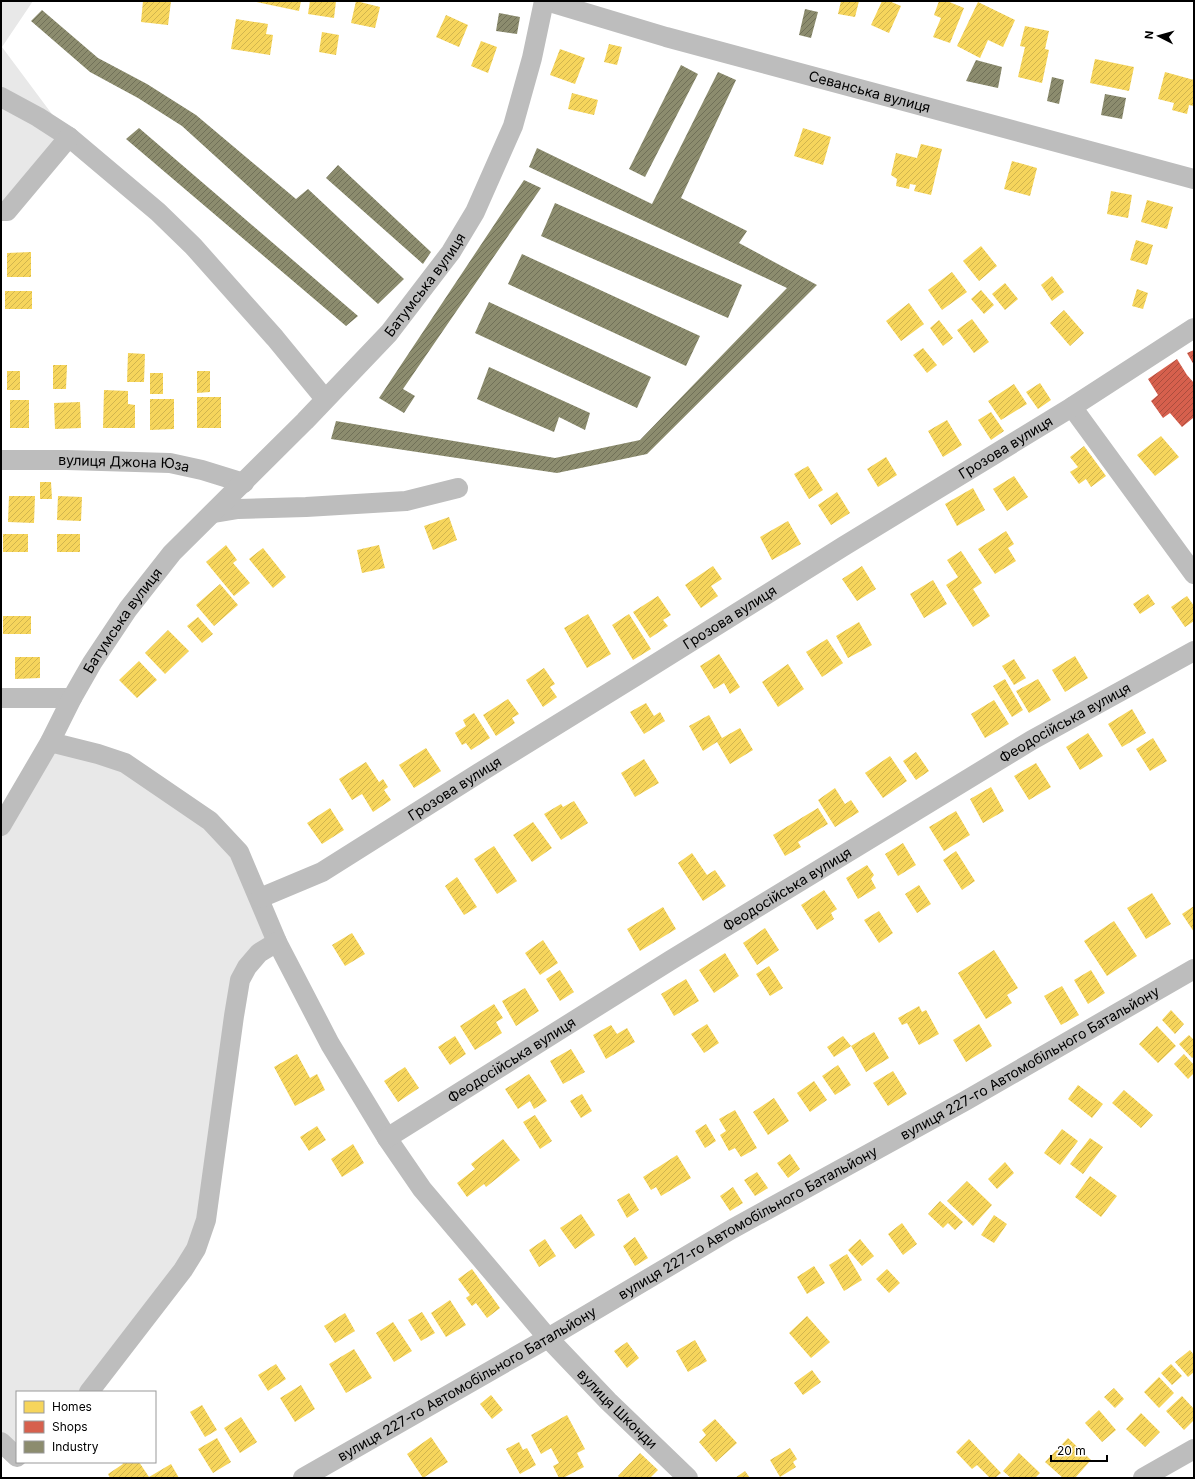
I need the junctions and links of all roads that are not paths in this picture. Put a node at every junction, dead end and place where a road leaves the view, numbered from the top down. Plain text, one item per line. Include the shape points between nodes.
1 (545, 1) edge
2 (1, 97) edge
3 (69, 137) junction
4 (1194, 179) edge
5 (1, 211) edge
6 (1194, 328) edge
7 (325, 399) junction
8 (1072, 407) junction
9 (1, 460) edge
10 (244, 483) junction
11 (458, 488) dead end
12 (214, 513) junction
13 (1194, 574) edge
14 (1194, 651) edge
15 (1, 698) edge
16 (72, 698) junction
17 (50, 742) junction
18 (1, 826) edge
19 (260, 898) junction
20 (277, 942) junction
21 (1194, 969) edge
22 (387, 1138) junction
23 (548, 1338) junction
24 (90, 1391) edge
25 (1, 1442) edge
26 (1194, 1449) edge
27 (16, 1456) edge
28 (303, 1478) edge
29 (688, 1478) edge
30 (1143, 1478) edge

1 - 4 street, Севанська вулиця via 681,42
1 - 7 street, Батумська вулиця via 513,126 475,212 451,252 389,333
2 - 3 street
3 - 5 street via 7,212
3 - 7 street via 194,246 276,338
6 - 8 street, Грозова вулиця
7 - 10 street, Батумська вулиця
8 - 13 street
8 - 19 street, Грозова вулиця via 844,546 322,872
9 - 10 street, вулиця Джона Юза via 170,463
10 - 12 street, Батумська вулиця
11 - 12 street via 406,501 238,509
12 - 16 street, Батумська вулиця via 172,553 128,609
14 - 22 street, Феодосійська вулиця via 1032,740 671,960
15 - 16 street
16 - 17 street, Батумська вулиця
17 - 18 street, Батумська вулиця
17 - 19 street, вулиця Шконди via 125,763 210,821 240,852
19 - 20 street, вулиця Шконди
20 - 22 street, вулиця Шконди via 330,1044
20 - 24 street via 259,953 240,980 206,1220 196,1249 183,1270
21 - 23 street, вулиця 227-го Автомобільного Батальйону via 965,1101 732,1229
22 - 23 street, вулиця Шконди via 422,1189
23 - 28 street, вулиця 227-го Автомобільного Батальйону
23 - 29 street, вулиця Шконди via 608,1401
25 - 27 street
26 - 30 street

